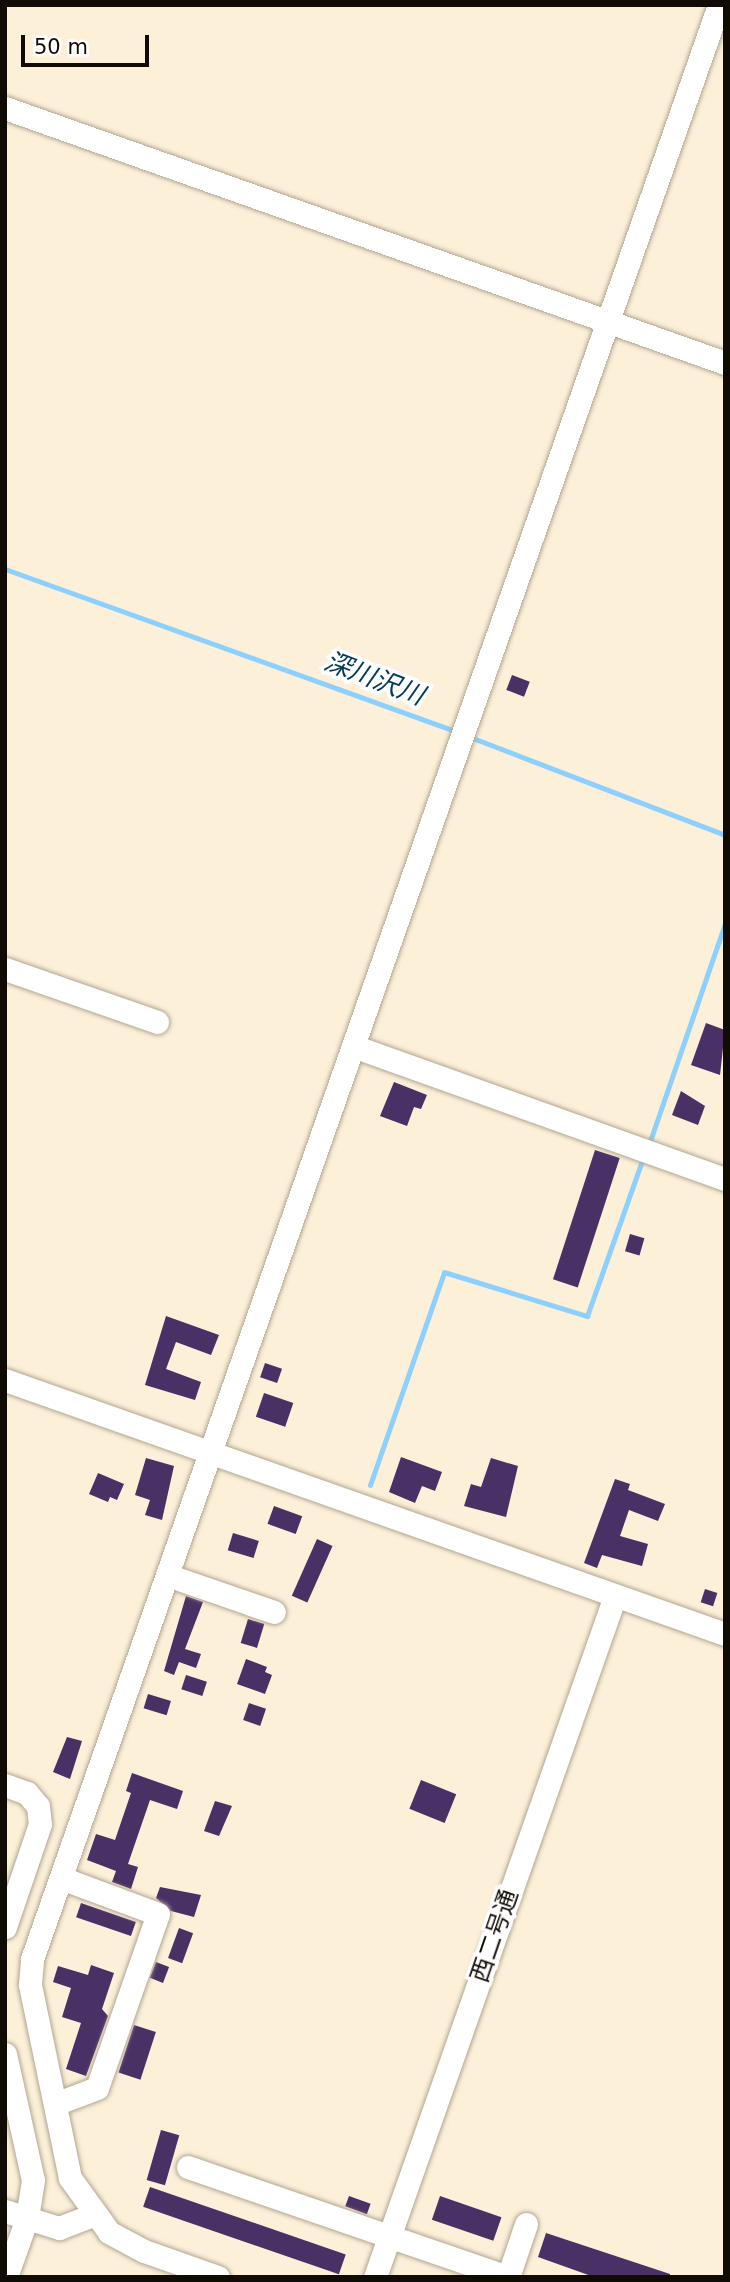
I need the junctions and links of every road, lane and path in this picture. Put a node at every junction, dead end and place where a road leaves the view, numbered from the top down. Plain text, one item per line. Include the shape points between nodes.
1 (719, 5) edge
2 (5, 107) edge
3 (610, 323) junction
4 (725, 363) edge
5 (5, 969) edge
6 (157, 1022) dead end
7 (353, 1046) junction
8 (725, 1179) edge
9 (5, 1380) edge
10 (211, 1452) junction
11 (167, 1575) junction
12 (615, 1596) junction
13 (274, 1612) dead end
14 (725, 1634) edge
15 (5, 1786) edge
16 (61, 1878) junction
17 (5, 1927) edge
18 (5, 2054) edge
19 (55, 2104) junction
20 (188, 2167) dead end
21 (16, 2214) edge
22 (93, 2215) junction
23 (526, 2224) dead end
24 (389, 2238) junction
25 (6, 2277) edge
26 (218, 2277) edge
27 (376, 2277) edge
28 (508, 2277) edge

1 - 3 street
2 - 3 street
3 - 4 street
3 - 7 street
5 - 6 street
7 - 8 street
7 - 10 street
9 - 10 street
10 - 11 street
10 - 12 street
11 - 13 street
11 - 16 street
12 - 14 street
12 - 24 street, 西二号通
15 - 17 street via 27,1793 38,1806 40,1824
16 - 19 street via 32,1959 30,1984
16 - 19 street via 158,1914 97,2088
18 - 21 street via 33,2180
19 - 22 street via 70,2178
20 - 24 street
21 - 22 street via 58,2228
21 - 25 street
22 - 26 street via 109,2232 144,2251
23 - 28 street
24 - 27 street, 西二号通
24 - 28 street

